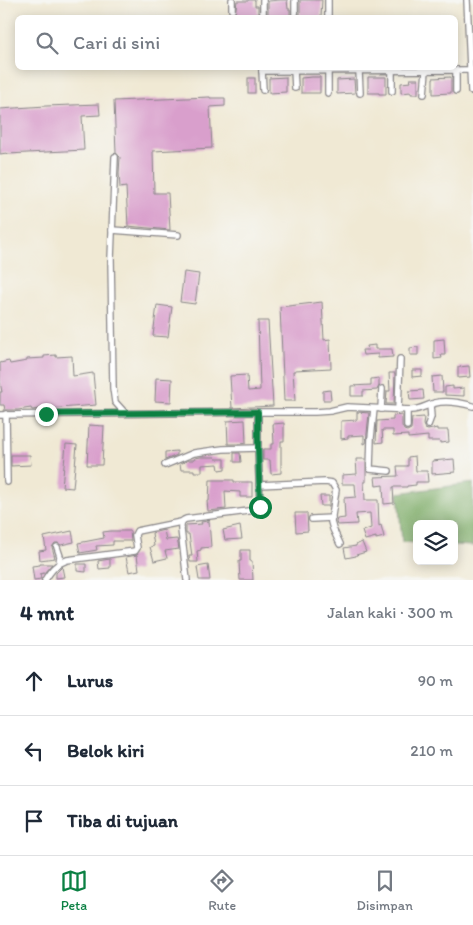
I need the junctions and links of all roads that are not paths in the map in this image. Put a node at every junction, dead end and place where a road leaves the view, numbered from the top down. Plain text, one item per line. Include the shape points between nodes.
1 (232, 0) edge
2 (263, 0) edge
3 (295, 0) edge
4 (328, 0) edge
5 (467, 0) edge
6 (232, 10) dead end
7 (263, 15) edge
8 (295, 15) edge
9 (328, 15) edge
10 (262, 70) edge
11 (294, 70) edge
12 (328, 70) edge
13 (344, 70) edge
14 (456, 70) junction
15 (471, 70) edge
16 (359, 71) junction
17 (392, 71) junction
18 (426, 71) junction
19 (294, 88) dead end
20 (263, 90) dead end
21 (392, 91) dead end
22 (456, 91) dead end
23 (471, 91) dead end
24 (360, 92) dead end
25 (328, 93) dead end
26 (424, 94) dead end
27 (115, 157) dead end
28 (112, 230) junction
29 (178, 235) dead end
30 (400, 359) dead end
31 (382, 389) dead end
32 (430, 405) junction
33 (473, 406) edge
34 (374, 409) junction
35 (381, 409) junction
36 (398, 410) junction
37 (407, 410) junction
38 (258, 412) junction
39 (3, 414) edge
40 (125, 414) junction
41 (428, 425) dead end
42 (407, 426) dead end
43 (258, 448) junction
44 (164, 465) dead end
45 (389, 471) dead end
46 (7, 482) dead end
47 (259, 485) junction
48 (332, 518) junction
49 (312, 519) dead end
50 (181, 522) junction
51 (340, 544) dead end
52 (57, 547) dead end
53 (59, 563) junction
54 (45, 580) edge
55 (187, 580) edge

1 - 6 street
2 - 7 street
3 - 8 street
4 - 9 street
5 - 15 street
10 - 20 street
11 - 19 street
12 - 25 street
13 - 16 street
14 - 15 street
14 - 18 street
14 - 22 street
15 - 23 street
16 - 17 street
16 - 24 street
17 - 18 street
17 - 21 street
18 - 26 street
27 - 28 street
28 - 29 street
28 - 40 street via 113,396
30 - 36 street
31 - 35 street
32 - 33 street via 441,402
32 - 37 street
32 - 41 street
34 - 35 street
34 - 38 street via 347,407 316,412
34 - 45 street via 370,470
35 - 36 street
36 - 37 street
37 - 42 street
38 - 40 street
38 - 43 street
39 - 40 street
39 - 46 street
43 - 44 street via 194,453
43 - 47 street
47 - 48 street via 332,483 336,490
47 - 50 street via 261,504 258,509
48 - 49 street
48 - 51 street
50 - 53 street via 137,531 137,549 134,551
50 - 55 street
52 - 53 street
53 - 54 street

